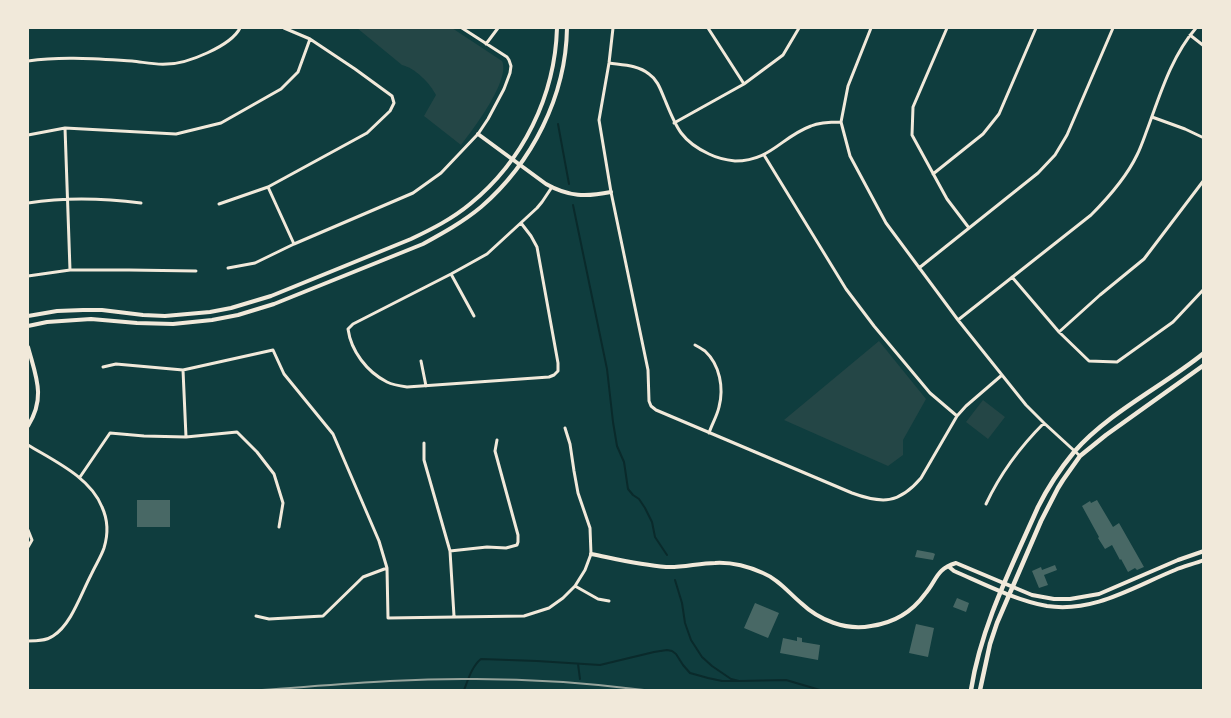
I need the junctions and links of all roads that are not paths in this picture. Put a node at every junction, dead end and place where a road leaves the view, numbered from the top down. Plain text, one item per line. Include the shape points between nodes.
1 (240, 28) edge
2 (284, 28) edge
3 (462, 28) edge
4 (498, 28) edge
5 (558, 28) edge
6 (567, 28) edge
7 (612, 28) edge
8 (708, 28) edge
9 (799, 28) edge
10 (871, 28) edge
11 (947, 28) edge
12 (1036, 28) edge
13 (1113, 28) edge
14 (1196, 28) edge
15 (1190, 35) junction
16 (310, 39) junction
17 (486, 44) junction
18 (1204, 46) edge
19 (28, 61) edge
20 (609, 63) junction
21 (744, 84) junction
22 (1152, 117) junction
23 (841, 122) junction
24 (674, 123) junction
25 (65, 128) junction
26 (478, 134) junction
27 (28, 135) edge
28 (1204, 138) edge
29 (764, 155) junction
30 (512, 159) junction
31 (520, 165) junction
32 (933, 174) junction
33 (1204, 180) edge
34 (268, 187) junction
35 (552, 187) junction
36 (612, 192) junction
37 (66, 199) junction
38 (28, 203) edge
39 (141, 203) dead end
40 (219, 204) dead end
41 (521, 223) junction
42 (969, 228) junction
43 (294, 244) junction
44 (228, 268) dead end
45 (920, 268) junction
46 (70, 270) junction
47 (196, 271) dead end
48 (451, 274) junction
49 (28, 276) edge
50 (1012, 277) junction
51 (1204, 289) edge
52 (28, 316) edge
53 (474, 316) dead end
54 (958, 320) junction
55 (28, 326) edge
56 (1060, 332) junction
57 (696, 345) dead end
58 (28, 347) edge
59 (1204, 353) edge
60 (421, 361) dead end
61 (1204, 365) edge
62 (103, 367) dead end
63 (183, 370) junction
64 (1002, 375) junction
65 (426, 386) junction
66 (957, 416) junction
67 (1044, 423) junction
68 (28, 426) edge
69 (565, 428) dead end
70 (709, 433) junction
71 (186, 438) junction
72 (497, 440) dead end
73 (424, 443) dead end
74 (28, 445) edge
75 (1075, 451) junction
76 (1080, 456) junction
77 (80, 477) junction
78 (986, 504) dead end
79 (279, 527) dead end
80 (28, 531) edge
81 (28, 547) edge
82 (450, 551) junction
83 (1204, 551) edge
84 (591, 554) junction
85 (1204, 560) edge
86 (948, 566) junction
87 (386, 568) junction
88 (1005, 584) junction
89 (575, 586) junction
90 (1013, 587) junction
91 (1002, 591) junction
92 (1010, 594) junction
93 (609, 601) dead end
94 (256, 616) dead end
95 (454, 616) junction
96 (28, 641) edge
97 (971, 690) edge
98 (980, 690) edge

1 - 19 street via 229,41 180,63 93,58
2 - 16 street
3 - 17 street
4 - 17 street
5 - 30 main road via 556,52 543,102 527,137
6 - 31 main road via 564,61 554,100 538,136
7 - 20 street
8 - 21 street
9 - 21 street via 783,56
10 - 23 street via 848,86
11 - 32 street via 913,107 912,135
12 - 32 street via 999,114 983,134
13 - 42 street via 1067,135 1055,155 1038,173
14 - 15 street
15 - 18 street
15 - 22 street via 1169,71
16 - 25 street via 298,72 281,89 221,123 176,134
16 - 34 street via 386,91 394,103 367,133
17 - 26 street via 507,57 510,72
20 - 24 street via 636,67 651,75
20 - 36 street via 600,120
21 - 24 street
22 - 28 street
22 - 50 street via 1138,154 1124,179 1106,200
23 - 29 street via 811,126
23 - 45 street via 850,156 886,223
24 - 29 street via 682,136 713,156 737,161
25 - 27 street
25 - 37 street
26 - 30 main road
26 - 43 street via 441,173 413,193
29 - 66 street via 846,289 930,393
30 - 31 main road
30 - 52 main road via 469,204 433,229 253,302 179,315 83,310
31 - 35 main road
31 - 55 main road via 480,208 442,234 274,304 238,315 195,322 157,324 91,319
32 - 42 street
33 - 56 street via 1144,259
34 - 40 street
34 - 43 street
35 - 36 main road via 581,196
35 - 41 street
36 - 70 street via 648,370 651,406
37 - 38 street
37 - 39 street
37 - 46 street
41 - 48 street via 487,254
41 - 65 street via 537,247 558,371 549,376
42 - 45 street
43 - 44 street via 254,263
45 - 54 street
46 - 47 street
46 - 49 street
48 - 53 street
48 - 65 street via 348,329 358,356 377,376 407,387
50 - 54 street
50 - 56 street
51 - 56 street via 1174,322 1117,362 1089,361
54 - 64 street
57 - 70 street via 713,360 721,382 719,408
58 - 68 main road via 38,387 38,405
59 - 75 main road via 1102,426
60 - 65 street
61 - 76 main road via 1119,424
62 - 63 street via 116,364
63 - 71 street
63 - 87 street via 273,350 284,374 333,434
64 - 66 street
64 - 67 street
66 - 70 street via 921,478 908,492 886,500 866,498
67 - 75 street
67 - 78 street via 1013,457
69 - 84 street via 578,493 590,528
71 - 77 street via 110,434
71 - 79 street via 238,432 274,474 283,503
72 - 82 street via 495,451 518,542 506,548
73 - 82 street via 424,460
74 - 77 street
75 - 76 street
75 - 88 main road via 1038,507
76 - 90 main road via 1054,495
77 - 96 street via 95,493 106,516 104,549 70,619 61,630 45,640
80 - 81 street via 32,540
82 - 95 street
83 - 90 main road via 1106,592 1086,597 1054,599
84 - 86 main road via 668,567 717,563 741,565 765,574 818,616 851,627 870,627 903,615 917,604 938,574
84 - 89 street
85 - 92 main road via 1108,600 1083,606 1047,606
86 - 88 main road via 958,564
86 - 91 main road
87 - 94 street via 363,577 323,616 269,620
87 - 95 street via 388,618
88 - 90 main road
88 - 91 main road
89 - 93 street via 598,599
89 - 95 street via 548,608 524,616
90 - 92 main road
91 - 92 main road
91 - 97 main road via 976,660
92 - 98 main road via 990,644

